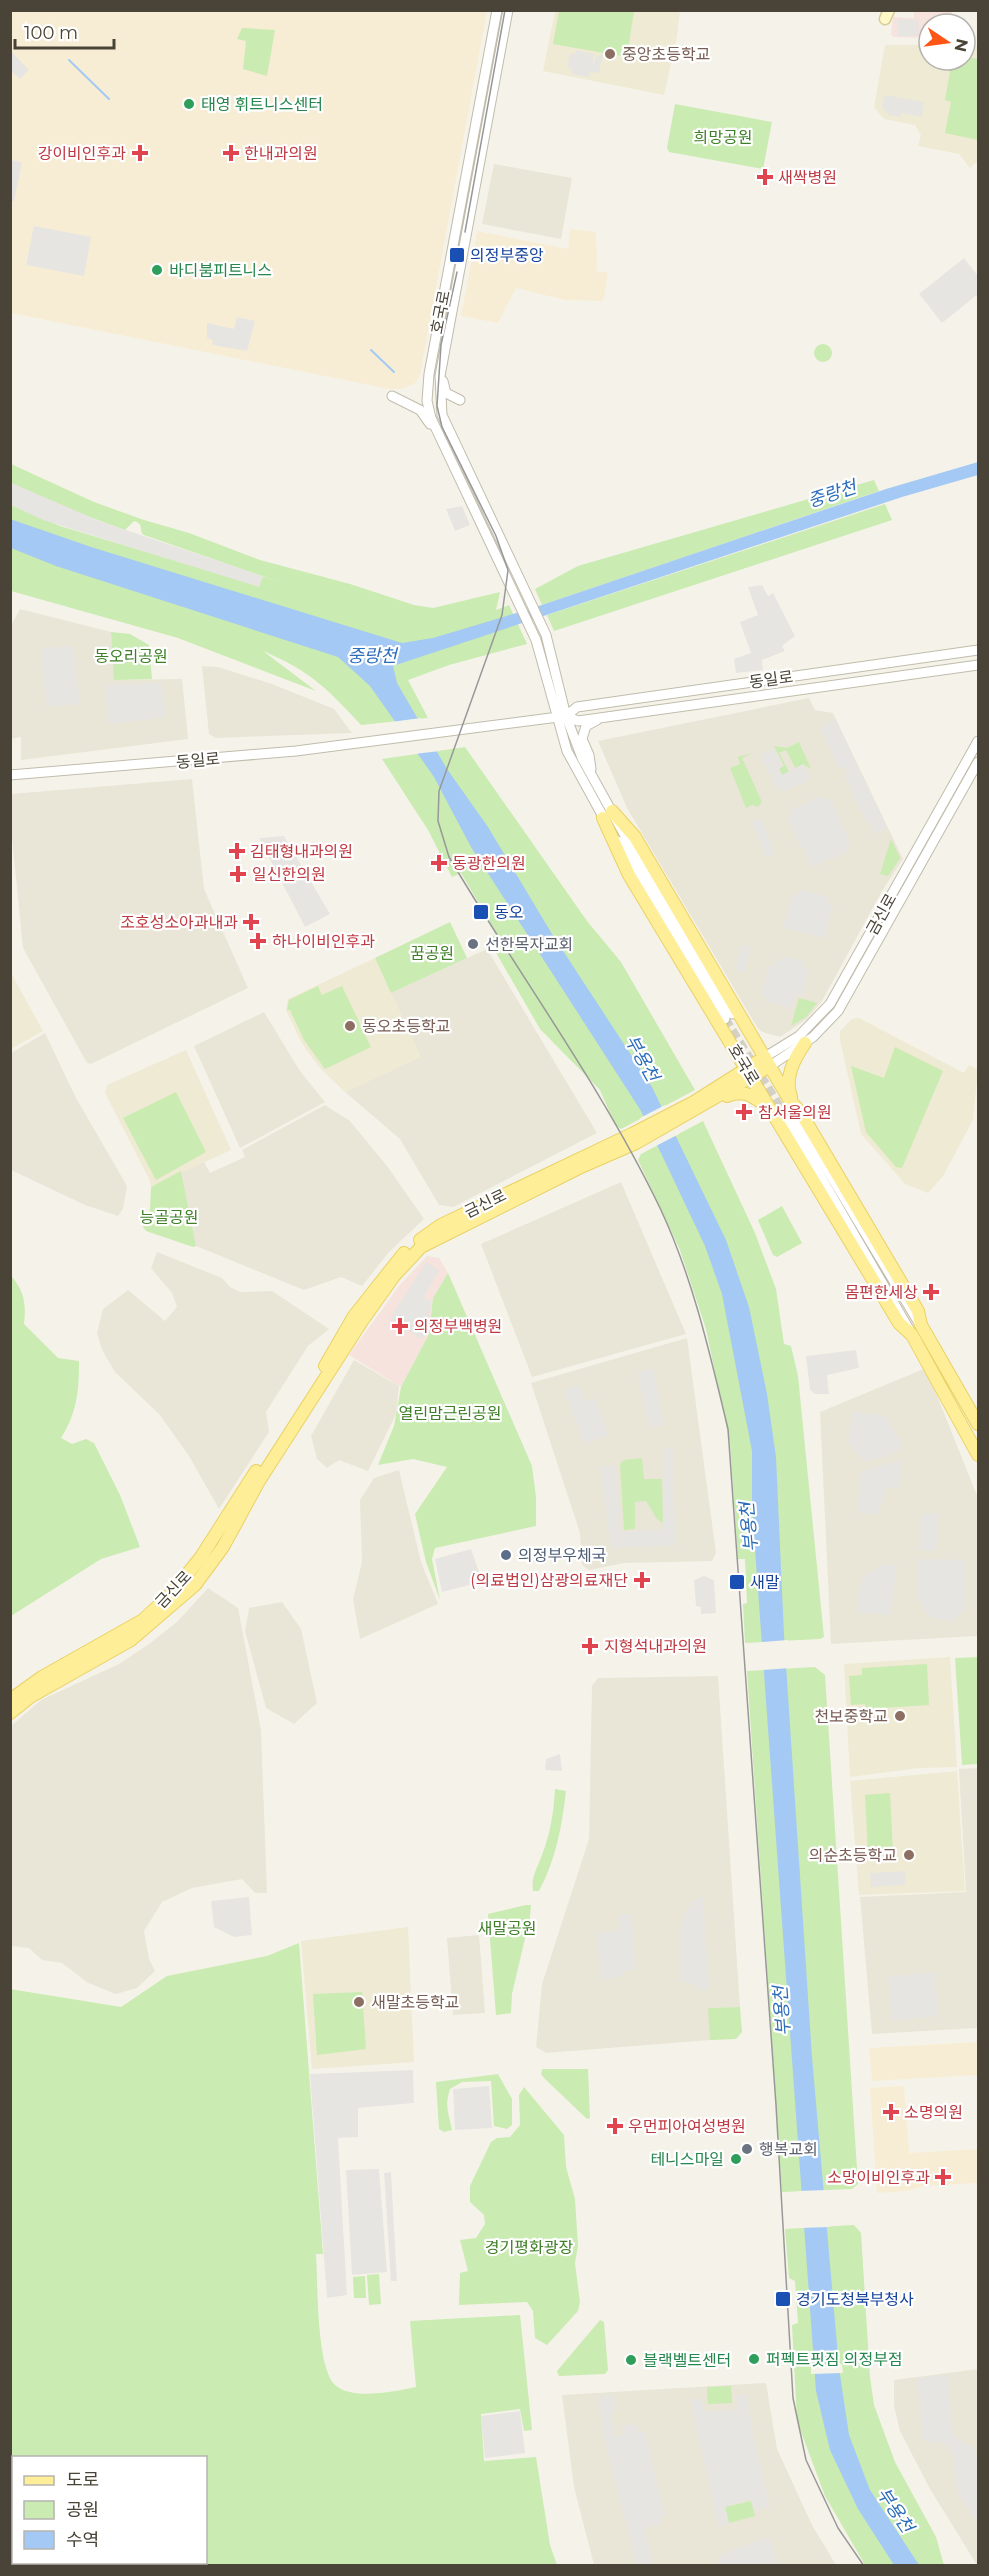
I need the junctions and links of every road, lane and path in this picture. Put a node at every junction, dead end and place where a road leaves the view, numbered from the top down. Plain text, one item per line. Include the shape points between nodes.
1 (497, 10) edge
2 (508, 10) edge
3 (440, 376) junction
4 (392, 396) dead end
5 (460, 400) dead end
6 (437, 430) junction
7 (978, 650) edge
8 (978, 665) edge
9 (630, 714) junction
10 (562, 717) junction
11 (978, 741) edge
12 (978, 762) edge
13 (592, 774) junction
14 (10, 775) edge
15 (608, 814) junction
16 (729, 1017) junction
17 (805, 1043) junction
18 (768, 1062) junction
19 (750, 1072) junction
20 (709, 1103) junction
21 (696, 1106) junction
22 (771, 1110) junction
23 (792, 1116) junction
24 (634, 1138) junction
25 (978, 1424) edge
26 (978, 1455) edge
27 (10, 1700) edge
28 (10, 1713) edge

1 - 6 street, 호국로 via 428,381 427,401
2 - 3 street, 호국로
3 - 5 street via 447,393
3 - 10 street, 호국로 via 439,402 444,422 546,635
4 - 6 street via 420,410
6 - 10 street, 호국로 via 536,640
7 - 10 street, 동일로 via 577,706
8 - 9 street, 동일로
9 - 10 street, 동일로 via 579,721
9 - 13 street via 599,719 586,726 582,739
10 - 13 street, 호국로
10 - 14 street, 동일로 via 296,752
10 - 15 street, 호국로 via 573,765
11 - 18 street, 금신로 via 830,1004
12 - 17 street, 금신로 via 840,1008
13 - 15 street, 호국로
15 - 16 main road, 호국로 via 629,875
15 - 16 main road, 호국로 via 635,837
16 - 18 main road, 호국로
16 - 19 main road, 호국로
17 - 18 street, 금신로
17 - 23 main road via 793,1064 788,1084
18 - 19 main road, 금신로
18 - 23 main road, 호국로
19 - 20 main road, 금신로
19 - 21 main road, 금신로
19 - 22 main road, 호국로
20 - 21 main road, 금신로
20 - 22 main road via 743,1093
21 - 24 main road
22 - 23 main road, 호국로
23 - 25 main road, 호국로 via 918,1311 921,1325
23 - 26 main road, 호국로 via 899,1323 912,1335
24 - 27 main road, 금신로 via 441,1224 408,1250 354,1316 201,1557 172,1593 143,1620 64,1664
24 - 28 main road, 금신로 via 421,1247 394,1276 362,1321 260,1481 223,1547 195,1585 131,1640 30,1697

